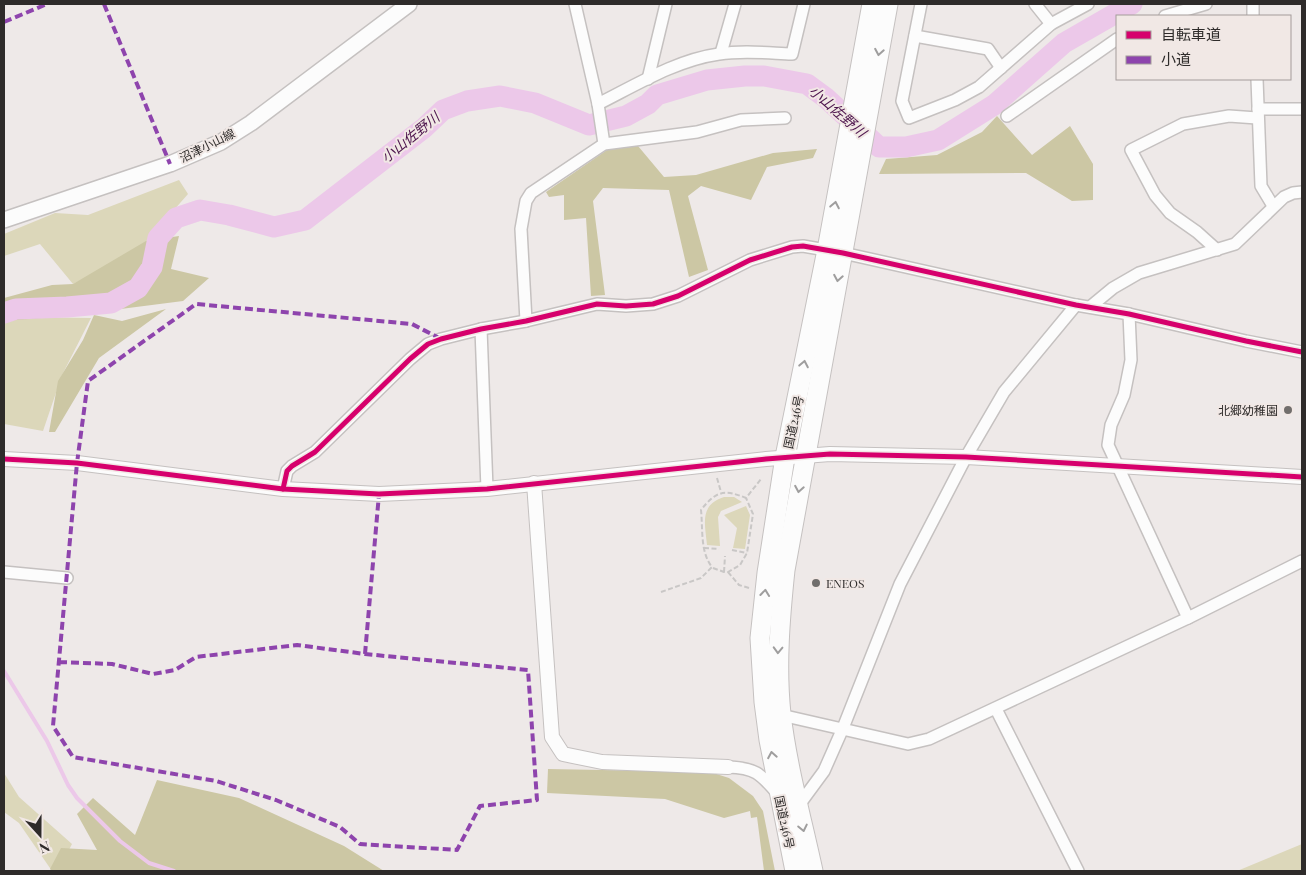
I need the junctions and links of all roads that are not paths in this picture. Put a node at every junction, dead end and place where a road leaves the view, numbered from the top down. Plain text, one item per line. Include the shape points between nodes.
1 (409, 4) edge
2 (576, 4) edge
3 (666, 4) edge
4 (735, 4) edge
5 (804, 4) edge
6 (872, 4) edge
7 (888, 4) edge
8 (921, 4) edge
9 (1035, 4) edge
10 (1088, 4) edge
11 (1206, 4) edge
12 (1168, 15) edge
13 (1051, 24) junction
14 (915, 36) junction
15 (1116, 40) edge
16 (721, 53) junction
17 (1001, 68) junction
18 (648, 79) junction
19 (1257, 80) edge
20 (863, 101) junction
21 (599, 107) junction
22 (1302, 110) edge
23 (1258, 114) junction
24 (1007, 116) dead end
25 (785, 118) dead end
26 (604, 141) junction
27 (1302, 192) edge
28 (1273, 206) junction
29 (4, 220) edge
30 (1217, 250) junction
31 (835, 251) junction
32 (1076, 305) junction
33 (1090, 307) junction
34 (1129, 314) junction
35 (526, 321) junction
36 (481, 329) junction
37 (1302, 352) edge
38 (805, 455) junction
39 (785, 457) junction
40 (966, 457) junction
41 (4, 459) edge
42 (1118, 466) junction
43 (1302, 477) edge
44 (534, 483) junction
45 (486, 489) junction
46 (283, 490) junction
47 (1302, 562) edge
48 (4, 572) edge
49 (67, 578) dead end
50 (1188, 618) junction
51 (996, 709) junction
52 (781, 715) junction
53 (843, 728) junction
54 (728, 767) joint
55 (779, 796) junction
56 (798, 805) junction
57 (795, 871) edge
58 (813, 871) edge
59 (1078, 871) edge

1 - 29 main road, 沼津小山線 via 221,142 170,164
2 - 21 street
3 - 18 street
4 - 16 street
5 - 16 street via 792,54
6 - 20 highway, 国道246号
7 -> 20 highway, 国道246号
8 - 14 street
9 - 13 street
10 - 13 street
11 - 12 street
13 - 17 street
14 - 17 street via 988,49
14 - 17 street via 902,101 909,118 979,87
15 - 24 street
16 - 18 street via 695,59
18 - 21 street
19 - 23 street
20 - 31 highway, 国道246号
21 - 26 street
22 - 23 street
23 - 28 street via 1261,186
23 - 30 street via 1183,124 1131,150 1155,194 1170,213
25 - 26 street via 742,120 697,132
26 - 35 street via 531,193 526,201 521,229
27 - 28 street via 1284,197
28 - 30 street via 1235,244
30 - 33 street via 1139,273
31 - 32 street
31 - 35 street via 792,247 750,260 678,296 653,304 597,304
31 -> 38 highway, 国道246号
39 -> 31 highway, 国道246号
32 - 33 street
32 - 40 street via 1004,392
33 - 34 street
34 - 37 street
34 - 42 street via 1131,360 1108,445
35 - 36 street
36 - 45 street
36 - 46 street via 428,344 315,452 287,471
38 - 39 street
38 - 40 street
38 -> 52 highway, 国道246号 via 779,626
39 - 44 street
55 -> 39 highway, 国道246号 via 764,702 760,638
40 - 42 street
40 - 53 street via 900,584
41 - 46 street via 77,463
42 - 43 street
42 - 50 street
44 - 45 street
44 - 54 street via 552,737 563,754 602,762
45 - 46 street via 379,494
47 - 50 street
48 - 49 street
50 - 51 street
51 - 53 street via 929,739 908,744
51 - 59 street
52 - 53 street
52 - 56 highway, 国道246号
53 - 56 street via 824,771
54 - 55 street via 756,772
55 - 57 highway, 国道246号
56 -> 58 highway, 国道246号

